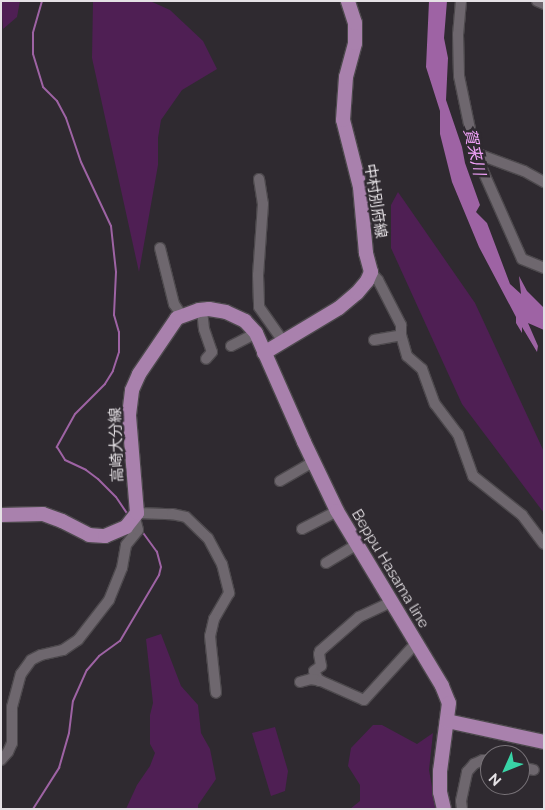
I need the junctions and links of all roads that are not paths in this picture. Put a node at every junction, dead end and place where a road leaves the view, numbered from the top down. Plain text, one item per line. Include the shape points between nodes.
1 (348, 1) edge
2 (461, 1) edge
3 (537, 1) edge
4 (544, 4) edge
5 (475, 153) junction
6 (259, 179) dead end
7 (544, 182) edge
8 (160, 248) dead end
9 (544, 268) edge
10 (371, 272) junction
11 (202, 310) junction
12 (182, 316) junction
13 (256, 333) junction
14 (401, 335) junction
15 (374, 340) dead end
16 (283, 341) junction
17 (230, 346) dead end
18 (264, 352) junction
19 (206, 359) dead end
20 (313, 462) junction
21 (280, 481) dead end
22 (337, 511) junction
23 (1, 515) edge
24 (136, 516) junction
25 (302, 529) dead end
26 (544, 544) edge
27 (356, 545) junction
28 (326, 564) dead end
29 (391, 602) junction
30 (416, 643) junction
31 (319, 681) junction
32 (300, 682) dead end
33 (216, 693) dead end
34 (447, 721) junction
35 (544, 742) edge
36 (1, 760) edge
37 (480, 763) edge
38 (530, 769) edge
39 (534, 770) dead end
40 (444, 809) edge
41 (462, 809) edge

1 - 10 main road, 中村別府線 via 355,23 355,43 346,77 343,120 360,187 366,253
2 - 5 street via 459,76
3 - 4 street
5 - 7 street
5 - 9 street via 522,259
6 - 16 street via 263,204 259,307
8 - 12 street via 174,304
10 - 14 street via 401,324
10 - 16 main road via 357,293 339,308
11 - 12 main road, 高崎大分線
11 - 13 main road, 高崎大分線 via 234,314 245,320
11 - 19 street via 212,352
12 - 24 main road, 高崎大分線 via 173,322 159,341 132,390 129,415
13 - 17 street
13 - 18 main road, 高崎大分線
14 - 15 street
14 - 26 street via 407,356 426,376 435,404 458,434 473,476 522,515
16 - 18 main road
18 - 20 main road, Beppu Hasama line
20 - 21 street
20 - 22 main road, Beppu Hasama line
22 - 25 street
22 - 27 main road, Beppu Hasama line
23 - 24 main road via 43,514 89,535 105,536 119,532
24 - 33 street via 172,514 186,517 208,538 222,564 228,593 214,619 210,636
24 - 36 street via 138,530 126,545 122,568 109,600 78,640 63,650 31,660 21,674 12,707 12,743
27 - 28 street
27 - 29 main road, Beppu Hasama line
29 - 30 main road, Beppu Hasama line
29 - 31 street via 348,625 320,651 321,666 314,671
30 - 31 street via 364,700
30 - 34 main road, Beppu Hasama line via 449,703
31 - 32 street
34 - 35 main road
34 - 40 main road, Beppu Hasama line via 440,770
37 - 41 street via 474,764 467,772
38 - 39 street

